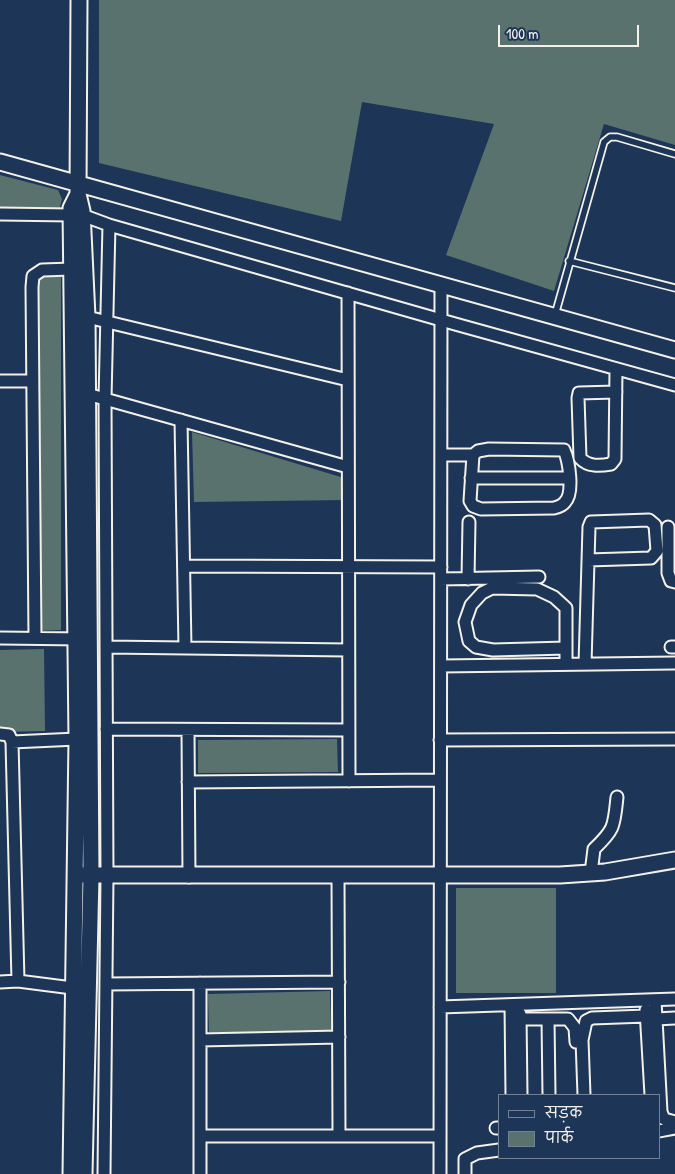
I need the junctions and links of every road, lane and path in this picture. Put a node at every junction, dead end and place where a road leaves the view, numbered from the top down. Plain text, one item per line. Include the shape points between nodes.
1 (79, 0) edge
2 (675, 154) edge
3 (0, 162) edge
4 (78, 189) junction
5 (0, 214) edge
6 (76, 215) junction
7 (109, 225) junction
8 (569, 261) junction
9 (72, 268) junction
10 (441, 285) junction
11 (675, 288) edge
12 (348, 293) junction
13 (555, 316) junction
14 (87, 317) junction
15 (106, 320) junction
16 (441, 320) junction
17 (675, 350) edge
18 (616, 369) junction
19 (348, 380) junction
20 (0, 381) edge
21 (31, 381) junction
22 (675, 385) edge
23 (616, 392) junction
24 (87, 394) junction
25 (106, 399) junction
26 (182, 420) junction
27 (441, 455) junction
28 (473, 455) junction
29 (348, 467) junction
30 (471, 478) junction
31 (569, 478) junction
32 (88, 490) junction
33 (106, 492) junction
34 (469, 522) dead end
35 (668, 527) dead end
36 (588, 560) junction
37 (184, 566) junction
38 (348, 567) junction
39 (441, 567) junction
40 (106, 576) junction
41 (539, 577) dead end
42 (88, 578) junction
43 (441, 579) junction
44 (468, 579) junction
45 (675, 582) edge
46 (0, 638) edge
47 (35, 638) junction
48 (82, 639) junction
49 (106, 647) junction
50 (185, 648) junction
51 (566, 648) junction
52 (348, 650) junction
53 (675, 663) edge
54 (566, 664) junction
55 (585, 664) junction
56 (440, 666) junction
57 (106, 729) junction
58 (188, 730) junction
59 (348, 730) junction
60 (0, 734) edge
61 (77, 739) junction
62 (675, 739) edge
63 (440, 740) junction
64 (12, 742) junction
65 (440, 780) junction
66 (348, 781) junction
67 (188, 782) junction
68 (617, 797) dead end
69 (675, 860) edge
70 (590, 873) junction
71 (83, 875) junction
72 (106, 876) junction
73 (338, 876) junction
74 (440, 876) junction
75 (189, 877) junction
76 (18, 981) junction
77 (0, 982) edge
78 (338, 982) junction
79 (200, 983) junction
80 (106, 984) junction
81 (80, 990) junction
82 (675, 999) edge
83 (650, 1000) junction
84 (516, 1005) junction
85 (440, 1007) junction
86 (651, 1018) junction
87 (675, 1018) edge
88 (520, 1019) junction
89 (548, 1019) junction
90 (339, 1037) junction
91 (200, 1040) junction
92 (512, 1094) edge
93 (521, 1094) edge
94 (549, 1094) edge
95 (581, 1094) edge
96 (651, 1094) edge
97 (659, 1094) edge
98 (660, 1103) edge
99 (675, 1122) edge
100 (675, 1128) edge
101 (660, 1131) edge
102 (200, 1136) junction
103 (339, 1136) junction
104 (440, 1136) junction
105 (498, 1150) edge
106 (71, 1174) edge
107 (84, 1174) edge
108 (104, 1174) edge
109 (200, 1174) edge
110 (440, 1174) edge
111 (465, 1174) edge

1 - 4 street
2 - 8 lane via 618,137 610,137 604,142
3 - 4 street
4 - 6 street via 71,208
4 - 10 street
5 - 6 street
6 - 7 street
6 - 9 street
6 - 14 street
7 - 12 street
7 - 15 street
8 - 11 lane
8 - 13 lane
9 - 21 street via 42,270 33,276
9 - 48 street
10 - 13 street
10 - 16 street
12 - 16 street
12 - 19 street
13 - 17 street
14 - 15 street
14 - 24 street
15 - 19 street
15 - 25 street
16 - 18 street
16 - 27 street
18 - 22 street
18 - 23 street
19 - 29 street
20 - 21 street
21 - 47 street
23 - 23 street via 614,461 606,465 587,464 580,458 579,393
24 - 25 street
24 - 32 street
25 - 26 street
25 - 33 street
26 - 29 street
26 - 37 street
27 - 28 street
27 - 39 street
28 - 30 street
28 - 31 street via 489,449 564,450
29 - 38 street
30 - 31 street
30 - 31 street via 470,501 473,506 489,509 554,508 564,504 569,497
32 - 33 street
32 - 42 street
33 - 40 street
34 - 44 street
35 - 45 street via 668,573 671,581
36 - 36 street via 652,558 657,551 655,525 649,520 591,522
36 - 55 street
37 - 38 street
37 - 50 street
38 - 39 street
38 - 52 street
39 - 43 street
40 - 42 street
40 - 49 street
41 - 44 street
42 - 48 street
43 - 44 street
43 - 56 street
46 - 47 street
47 - 48 street
48 - 61 street
48 - 71 street
49 - 50 street
49 - 57 street
50 - 52 street
51 - 51 street via 566,608 554,597 537,589 492,588 471,605 465,622 469,641 476,647 493,650
51 - 54 street
52 - 59 street
53 - 55 street
54 - 55 street
54 - 56 street
56 - 63 street
57 - 58 street
57 - 72 street
58 - 59 street
58 - 67 street
59 - 66 street
60 - 64 street via 9,735
61 - 64 street
61 - 71 street
62 - 63 street
63 - 65 street
64 - 76 street
65 - 66 street
65 - 74 street
66 - 67 street
67 - 75 street
68 - 70 street via 614,824 610,834 594,849
69 - 70 street
70 - 74 street
71 - 72 street
71 - 81 street
72 - 75 street
72 - 80 street
73 - 74 street
73 - 75 street
73 - 78 street
74 - 85 street
76 - 77 street
76 - 81 street
78 - 79 street
78 - 90 street
79 - 80 street
79 - 91 street
80 - 108 street
81 - 106 street
81 - 107 street
82 - 83 street
83 - 84 street
83 - 86 street
84 - 85 street
84 - 88 street
84 - 92 street
85 - 104 street
86 - 87 street
86 - 95 street via 592,1018 586,1021 582,1029
86 - 96 street
86 - 97 street
88 - 89 street
88 - 93 street
89 - 94 street
89 - 95 street via 568,1019 576,1028
90 - 91 street
90 - 103 street
91 - 102 street
98 - 99 street via 664,1119
100 - 101 street
102 - 103 street
102 - 109 street
103 - 104 street
104 - 110 street
105 - 111 street via 470,1155 465,1159

